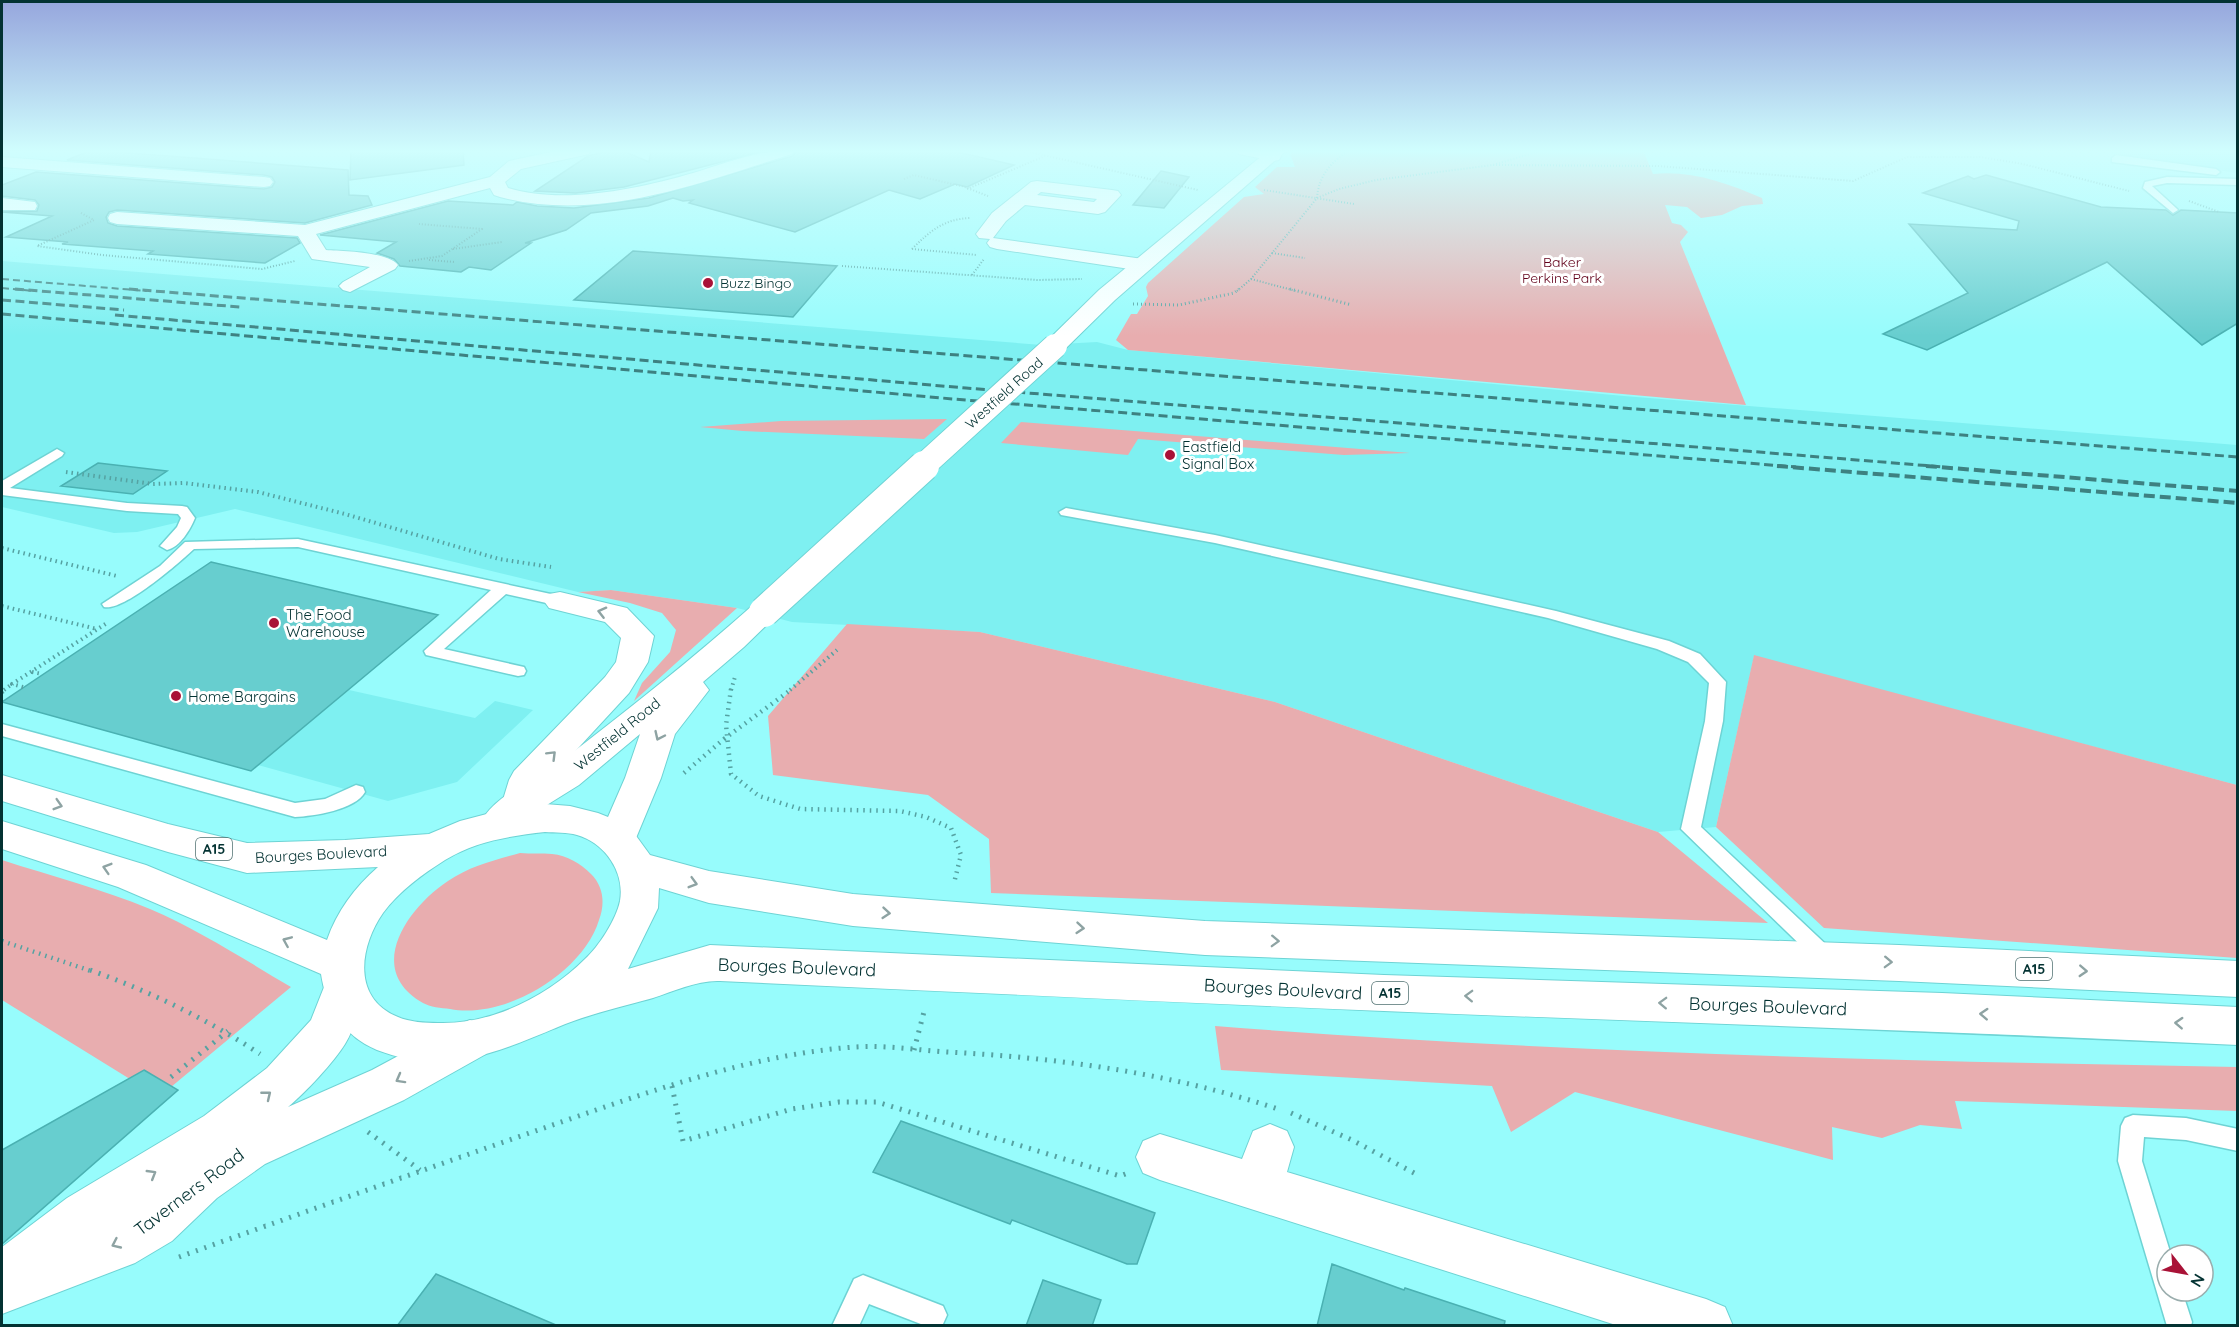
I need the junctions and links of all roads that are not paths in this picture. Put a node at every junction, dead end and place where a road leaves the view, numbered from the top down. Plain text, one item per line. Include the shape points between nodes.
1 (378, 212) edge
2 (1005, 212) edge
3 (1206, 212) edge
4 (117, 218) dead end
5 (305, 231) junction
6 (1143, 265) junction
7 (350, 286) dead end
8 (57, 453) dead end
9 (2, 489) edge
10 (1066, 512) dead end
11 (167, 546) dead end
12 (503, 588) junction
13 (560, 601) joint
14 (113, 611) road end
15 (736, 654) junction
16 (518, 671) dead end
17 (2, 730) edge
18 (2, 788) edge
19 (356, 792) dead end
20 (510, 813) junction
21 (2, 835) edge
22 (435, 848) junction
23 (627, 854) junction
24 (1830, 960) junction
25 (342, 977) junction
26 (2238, 979) edge
27 (550, 1010) junction
28 (2238, 1026) edge
29 (470, 1040) junction
30 (2238, 1140) edge
31 (1160, 1157) road end
32 (2155, 1244) edge
33 (2, 1280) edge
34 (2, 1288) edge
35 (2173, 1303) edge
36 (934, 1315) dead end
37 (2179, 1322) dead end
38 (845, 1326) edge
39 (1706, 1326) edge

1 - 5 street
2 - 6 street via 982,243
3 - 6 street, Westfield Road
4 - 5 street
5 - 7 street via 319,255 388,265
6 - 15 street, Westfield Road, bridge via 764,612
8 - 9 lane
9 - 11 lane via 127,507 182,510 188,518 184,528
10 - 24 lane via 1215,539 1538,611 1663,645 1694,658 1718,682 1714,721 1691,829
12 - 13 lane
12 - 14 lane via 298,543 190,545
12 - 16 lane via 432,651
20 -> 13 street via 527,780 617,685 632,662 638,636 616,615
15 - 20 street, Westfield Road
15 -> 23 street, Westfield Road via 659,731 643,778
17 - 19 lane via 295,810 340,803
18 -> 22 street, Bourges Boulevard / A15 via 248,858
20 - 22 street, A15
20 - 23 street, A15 via 586,823
25 -> 21 street via 132,876
22 - 25 street, A15 via 399,872 370,900 350,932
23 -> 24 street, A15 via 708,887 853,910 1205,938
23 - 27 street, A15 via 640,901 626,939 595,977
24 -> 26 street, A15
25 - 29 street, A15 via 359,1016 387,1034 425,1042
33 -> 25 street, Taverners Road via 85,1215 221,1132 283,1083 328,1031
28 -> 27 street, Bourges Boulevard / A15 via 710,963
27 - 29 street, A15 via 511,1029
29 -> 34 street, Taverners Road via 388,1085 248,1148 200,1181 154,1223 117,1245
30 - 32 lane via 2162,1125 2133,1126 2130,1161
31 - 39 street via 1264,1167
35 - 37 lane
36 - 38 lane via 863,1288

